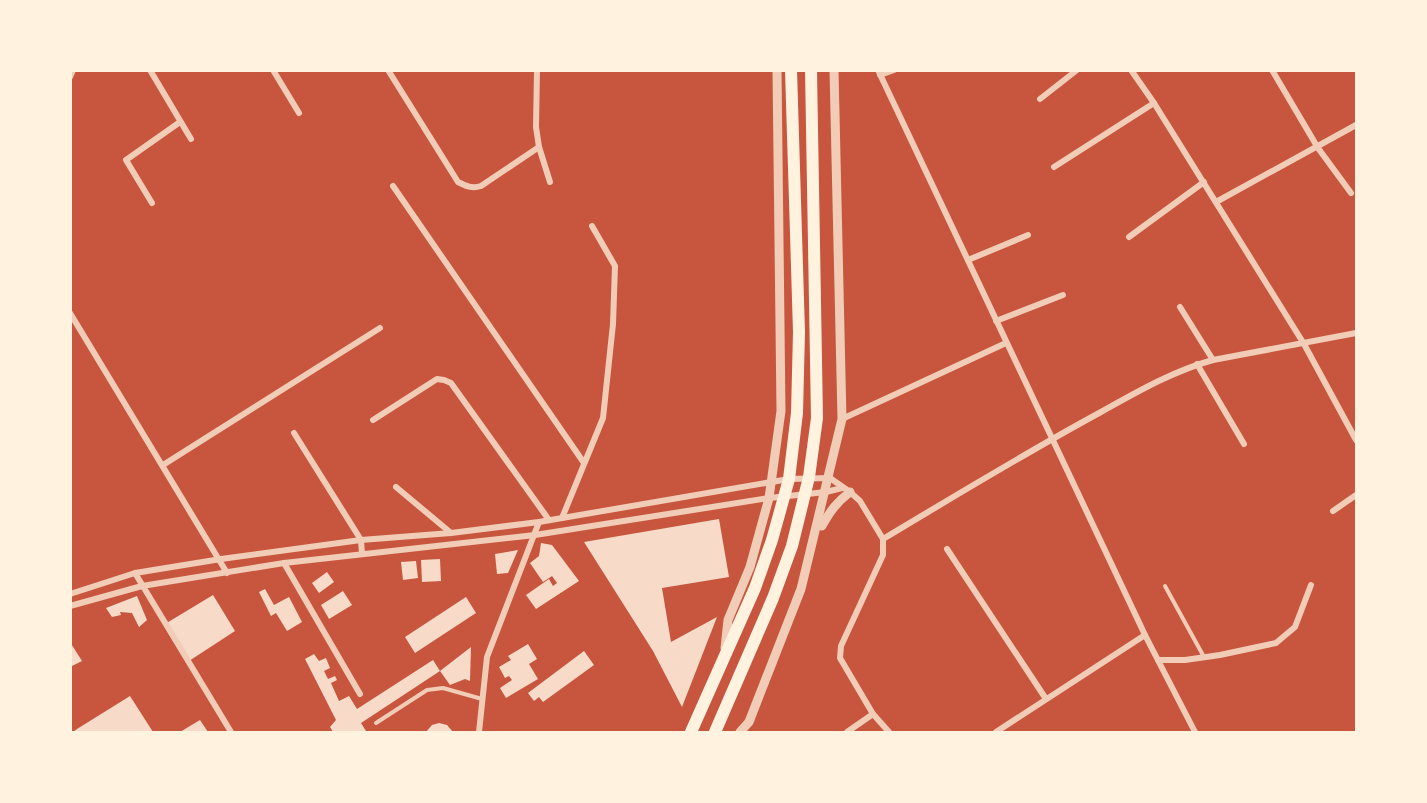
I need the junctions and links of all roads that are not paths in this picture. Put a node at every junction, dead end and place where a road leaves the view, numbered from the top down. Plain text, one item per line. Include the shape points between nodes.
1 (73, 70) edge
2 (150, 70) edge
3 (273, 70) edge
4 (388, 70) edge
5 (537, 70) edge
6 (777, 70) edge
7 (791, 70) edge
8 (811, 70) edge
9 (834, 70) edge
10 (894, 70) edge
11 (1077, 70) edge
12 (1131, 70) edge
13 (1272, 70) edge
14 (879, 73) edge
15 (70, 77) edge
16 (1040, 99) dead end
17 (1154, 103) junction
18 (299, 113) dead end
19 (180, 122) junction
20 (1356, 125) edge
21 (191, 139) dead end
22 (539, 147) junction
23 (1318, 148) junction
24 (1054, 167) dead end
25 (550, 182) dead end
26 (1204, 182) junction
27 (393, 186) dead end
28 (1351, 193) dead end
29 (152, 202) dead end
30 (1216, 202) junction
31 (592, 226) dead end
32 (1028, 235) dead end
33 (1129, 237) dead end
34 (968, 260) junction
35 (1063, 295) dead end
36 (1180, 307) dead end
37 (70, 313) edge
38 (996, 321) junction
39 (380, 328) dead end
40 (1356, 333) edge
41 (1006, 343) junction
42 (1304, 344) junction
43 (1213, 360) junction
44 (1197, 364) junction
45 (842, 419) junction
46 (373, 420) dead end
47 (294, 433) dead end
48 (1052, 438) junction
49 (1356, 440) edge
50 (1244, 444) dead end
51 (584, 463) junction
52 (163, 465) junction
53 (809, 477) junction
54 (830, 478) junction
55 (789, 479) junction
56 (772, 482) junction
57 (396, 487) dead end
58 (846, 490) junction
59 (826, 492) junction
60 (805, 494) junction
61 (1356, 495) edge
62 (785, 496) junction
63 (769, 498) junction
64 (1333, 511) dead end
65 (562, 518) junction
66 (549, 520) junction
67 (539, 522) junction
68 (451, 533) junction
69 (535, 535) junction
70 (883, 539) junction
71 (361, 540) junction
72 (814, 541) junction
73 (947, 549) dead end
74 (362, 554) junction
75 (221, 559) junction
76 (284, 563) junction
77 (135, 573) junction
78 (227, 573) junction
79 (142, 585) junction
80 (1311, 585) dead end
81 (1165, 586) dead end
82 (70, 594) edge
83 (70, 606) edge
84 (1145, 635) junction
85 (1204, 657) junction
86 (1158, 660) junction
87 (723, 662) junction
88 (360, 694) dead end
89 (482, 699) junction
90 (1046, 699) junction
91 (873, 714) junction
92 (376, 723) dead end
93 (231, 732) edge
94 (479, 732) edge
95 (691, 732) edge
96 (715, 732) edge
97 (740, 732) edge
98 (847, 732) edge
99 (889, 732) edge
100 (999, 732) edge
101 (1195, 732) edge

1 - 15 street
2 - 19 street
3 - 18 street
4 - 22 street via 458,182 468,187 481,186
5 - 22 street
6 - 56 street via 781,411
7 - 55 main road via 799,332 797,413
8 - 53 main road via 817,418
9 - 45 street
10 - 14 street
11 - 16 street
12 - 17 street
13 - 23 street
14 - 34 street
17 - 24 street
17 - 26 street
19 - 21 street
19 - 29 street via 126,160
20 - 23 street
22 - 25 street
23 - 28 street
23 - 30 street
26 - 30 street
26 - 33 street
27 - 51 street
30 - 42 street
31 - 51 street via 615,266 603,418
32 - 34 street
34 - 38 street
35 - 38 street
36 - 43 street
37 - 52 street
38 - 41 street
39 - 52 street
40 - 42 street
41 - 45 street
41 - 48 street
42 - 43 street
42 - 49 street
43 - 44 street
44 - 48 street via 1161,379
44 - 50 street
45 - 54 street
46 - 66 street via 437,379 451,383
47 - 71 street
48 - 70 street
48 - 84 street
51 - 65 street
52 - 75 street
53 - 54 street
53 - 55 street
53 - 60 main road
54 - 58 street
54 - 59 street
55 - 56 street
55 - 62 main road
56 - 63 street
56 - 65 street
57 - 68 street
58 - 59 street
58 - 70 street via 860,501
58 - 72 street via 829,511
59 - 60 street
59 - 72 street
60 - 62 street
60 - 96 main road via 773,598
61 - 64 street
62 - 63 street
62 - 87 main road via 755,588
63 - 69 street
63 - 87 street via 750,567 728,620
65 - 66 street
66 - 67 street
67 - 68 street
67 - 69 street
68 - 71 street
69 - 74 street
69 - 89 street via 487,657
70 - 91 street via 883,555 841,646 840,658
71 - 74 street
71 - 75 street
72 - 97 street via 801,589 748,722
73 - 90 street
74 - 76 street
75 - 77 street
75 - 78 street
76 - 78 street
76 - 88 street
77 - 79 street
77 - 82 street
78 - 79 street
79 - 83 street
79 - 93 street
80 - 85 street via 1295,627 1276,643
81 - 85 lane
84 - 86 street
84 - 90 street
85 - 86 street
86 - 101 street
87 - 95 main road
89 - 92 lane via 443,688 428,690
89 - 94 street
90 - 100 street
91 - 98 street
91 - 99 street

